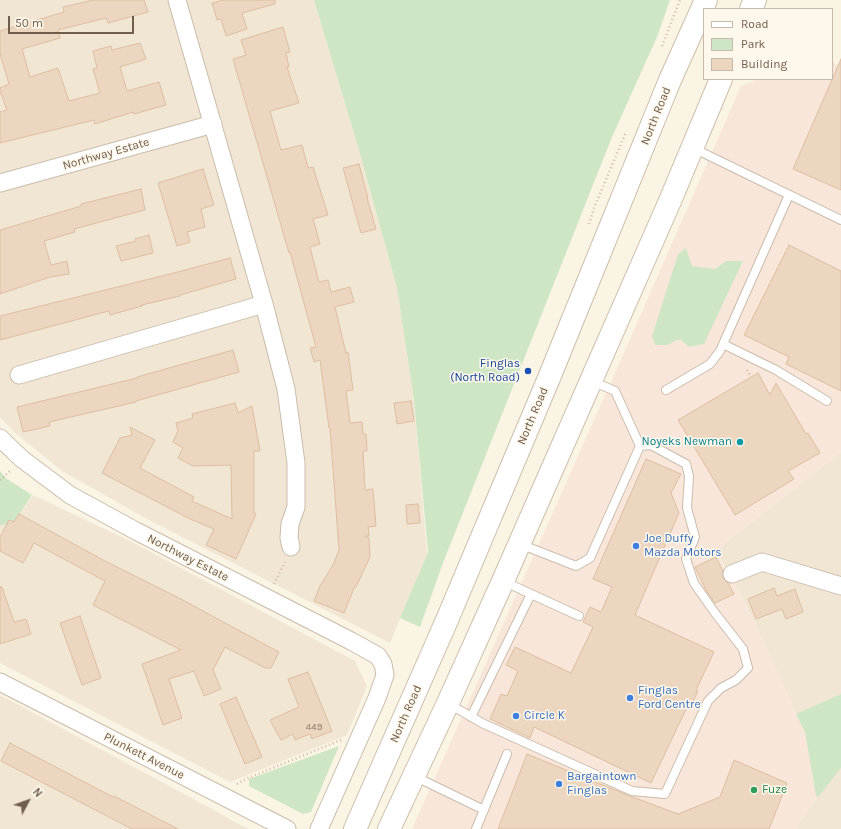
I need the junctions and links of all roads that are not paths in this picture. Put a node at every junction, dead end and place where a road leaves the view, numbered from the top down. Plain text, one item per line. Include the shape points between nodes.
1 (177, 0) edge
2 (704, 2) edge
3 (721, 80) edge
4 (213, 124) junction
5 (692, 147) junction
6 (0, 184) edge
7 (789, 195) junction
8 (841, 220) edge
9 (264, 304) junction
10 (723, 344) junction
11 (19, 375) dead end
12 (591, 380) junction
13 (666, 390) dead end
14 (827, 401) dead end
15 (0, 438) edge
16 (640, 446) junction
17 (519, 544) junction
18 (291, 546) road end
19 (732, 574) dead end
20 (503, 581) junction
21 (841, 586) edge
22 (530, 594) junction
23 (579, 616) dead end
24 (0, 682) edge
25 (448, 703) junction
26 (471, 717) junction
27 (507, 754) dead end
28 (414, 776) junction
29 (484, 810) junction
30 (287, 829) edge
31 (319, 829) edge
32 (356, 829) edge
33 (389, 829) edge
34 (476, 829) edge

1 - 4 street
2 - 32 main road, North Road via 549,378
3 - 5 main road
4 - 6 street, Northway Estate
4 - 9 street
5 - 7 lane
5 - 12 main road
7 - 8 lane
7 - 10 lane
9 - 11 street
9 - 18 street via 286,389 296,462 296,507 290,524
10 - 13 lane via 710,364
10 - 14 lane via 776,370
12 - 16 lane via 615,390
12 - 17 main road
15 - 31 street, Northway Estate via 22,459 70,495 136,532 378,656 384,664 385,675
16 - 17 lane via 590,558 576,566
16 - 26 lane via 651,445 686,464 689,476 687,508 695,537 686,559 694,583 743,649 748,668 708,701 665,794 632,791
17 - 20 main road
19 - 21 street via 762,562
20 - 22 lane
20 - 25 main road
22 - 23 lane
22 - 26 lane
24 - 30 street, Plunkett Avenue
25 - 26 lane
25 - 28 main road
27 - 29 lane
28 - 29 lane
28 - 33 main road
29 - 34 lane

